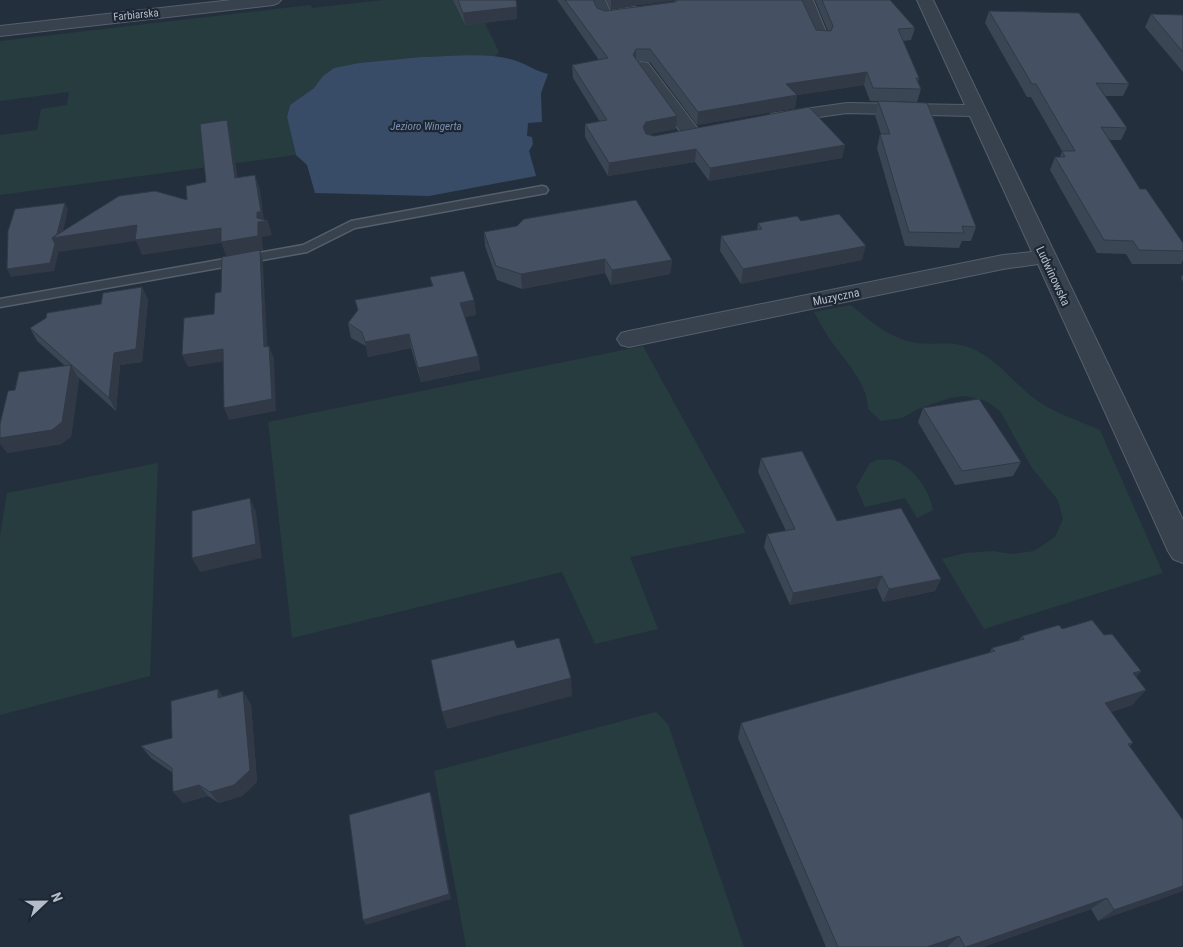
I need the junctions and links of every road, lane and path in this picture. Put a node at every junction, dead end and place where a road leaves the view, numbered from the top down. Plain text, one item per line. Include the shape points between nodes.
1 (273, 0) edge
2 (597, 0) edge
3 (805, 0) edge
4 (925, 0) edge
5 (655, 10) edge
6 (605, 16) junction
7 (587, 22) edge
8 (0, 31) edge
9 (821, 39) edge
10 (642, 66) edge
11 (977, 111) junction
12 (757, 122) edge
13 (710, 129) edge
14 (691, 132) junction
15 (672, 137) edge
16 (542, 190) dead end
17 (1044, 257) junction
18 (0, 303) edge
19 (629, 339) dead end
20 (1183, 551) edge

1 - 8 street, Farbiarska
2 - 6 street
3 - 9 street
4 - 11 street, Ludwinowska
5 - 6 street
6 - 7 street
10 - 14 street
11 - 12 street via 847,108
11 - 17 street, Ludwinowska
13 - 14 street
14 - 15 street
16 - 18 lane via 351,225 307,248
17 - 19 street, Muzyczna via 1003,262
17 - 20 street, Ludwinowska

